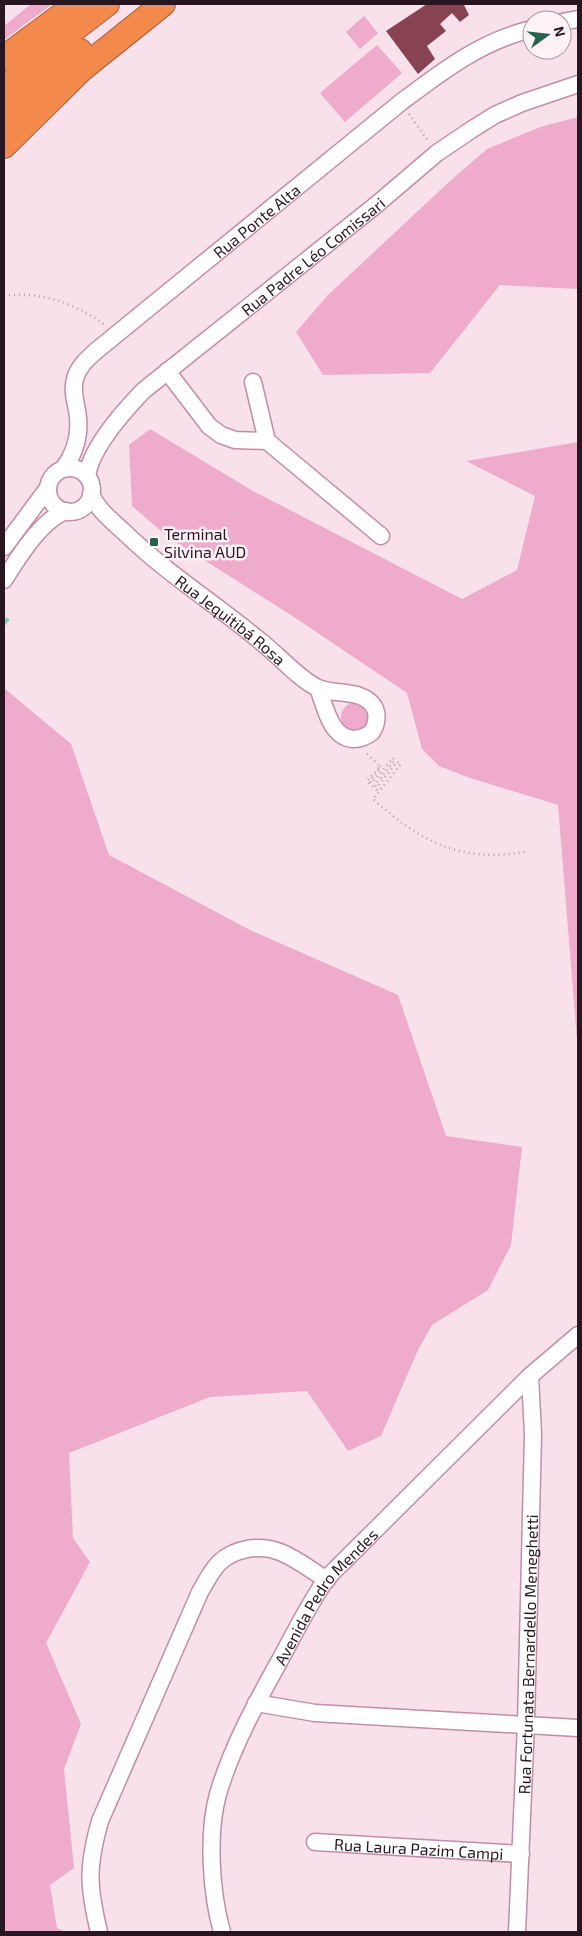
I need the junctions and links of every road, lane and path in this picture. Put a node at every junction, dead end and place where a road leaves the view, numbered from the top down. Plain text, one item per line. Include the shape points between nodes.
1 (86, 4) edge
2 (107, 4) edge
3 (142, 4) edge
4 (164, 4) edge
5 (522, 32) edge
6 (4, 58) edge
7 (578, 84) edge
8 (4, 90) edge
9 (400, 103) junction
10 (4, 117) edge
11 (4, 146) edge
12 (437, 153) junction
13 (4, 296) edge
14 (116, 333) junction
15 (167, 372) junction
16 (253, 382) dead end
17 (267, 441) junction
18 (63, 469) junction
19 (87, 476) junction
20 (48, 488) junction
21 (92, 503) junction
22 (66, 511) junction
23 (381, 536) dead end
24 (4, 547) edge
25 (4, 580) edge
26 (318, 688) dead end
27 (367, 754) dead end
28 (380, 766) junction
29 (378, 792) junction
30 (525, 852) dead end
31 (578, 1335) edge
32 (530, 1376) junction
33 (326, 1580) junction
34 (256, 1703) junction
35 (526, 1724) junction
36 (578, 1728) edge
37 (315, 1842) dead end
38 (521, 1854) junction
39 (99, 1932) edge
40 (222, 1932) edge
41 (518, 1932) edge

1 - 6 highway via 62,15
2 - 8 highway via 38,58
3 - 10 highway via 89,44
4 - 11 highway via 82,69
5 - 9 street, Rua Ponte Alta via 467,55
7 - 12 street, Rua Padre Léo Comissari via 495,115
9 - 12 path
9 - 14 street, Rua Ponte Alta
12 - 15 street, Rua Padre Léo Comissari
13 - 14 path via 26,293 64,303 98,319
14 - 18 street, Rua Ponte Alta via 86,360 77,373 74,388 79,421 77,439 70,460
15 - 17 street via 209,426 221,435 235,440
15 - 19 street, Rua Padre Léo Comissari via 143,391 122,416 94,455
16 - 17 street
17 - 23 street
18 - 19 street via 76,469
18 - 20 street via 54,475
19 - 21 street
20 - 22 street via 53,503
20 - 24 street
21 - 22 street
21 - 26 street, Rua Jequitibá Rosa via 147,554
22 - 25 street via 49,521
27 - 28 path
28 - 29 path via 367,781
28 - 29 path via 370,781 393,758 395,760 375,785 377,787 397,762 401,764
29 - 30 path via 373,799 409,829 434,843 487,856
31 - 32 street, Avenida Pedro Mendes
32 - 33 street, Avenida Pedro Mendes
32 - 35 street, Rua Fortunata Bernardello Meneghetti via 533,1434
33 - 34 street, Avenida Pedro Mendes
33 - 39 street via 280,1552 263,1548 228,1556 211,1573 100,1821 89,1883
34 - 35 street via 315,1713
34 - 40 street, Avenida Pedro Mendes via 218,1795 214,1821 212,1874
35 - 36 street
35 - 38 street, Rua Fortunata Bernardello Meneghetti
37 - 38 street, Rua Laura Pazim Campi
38 - 41 street, Rua Fortunata Bernardello Meneghetti

